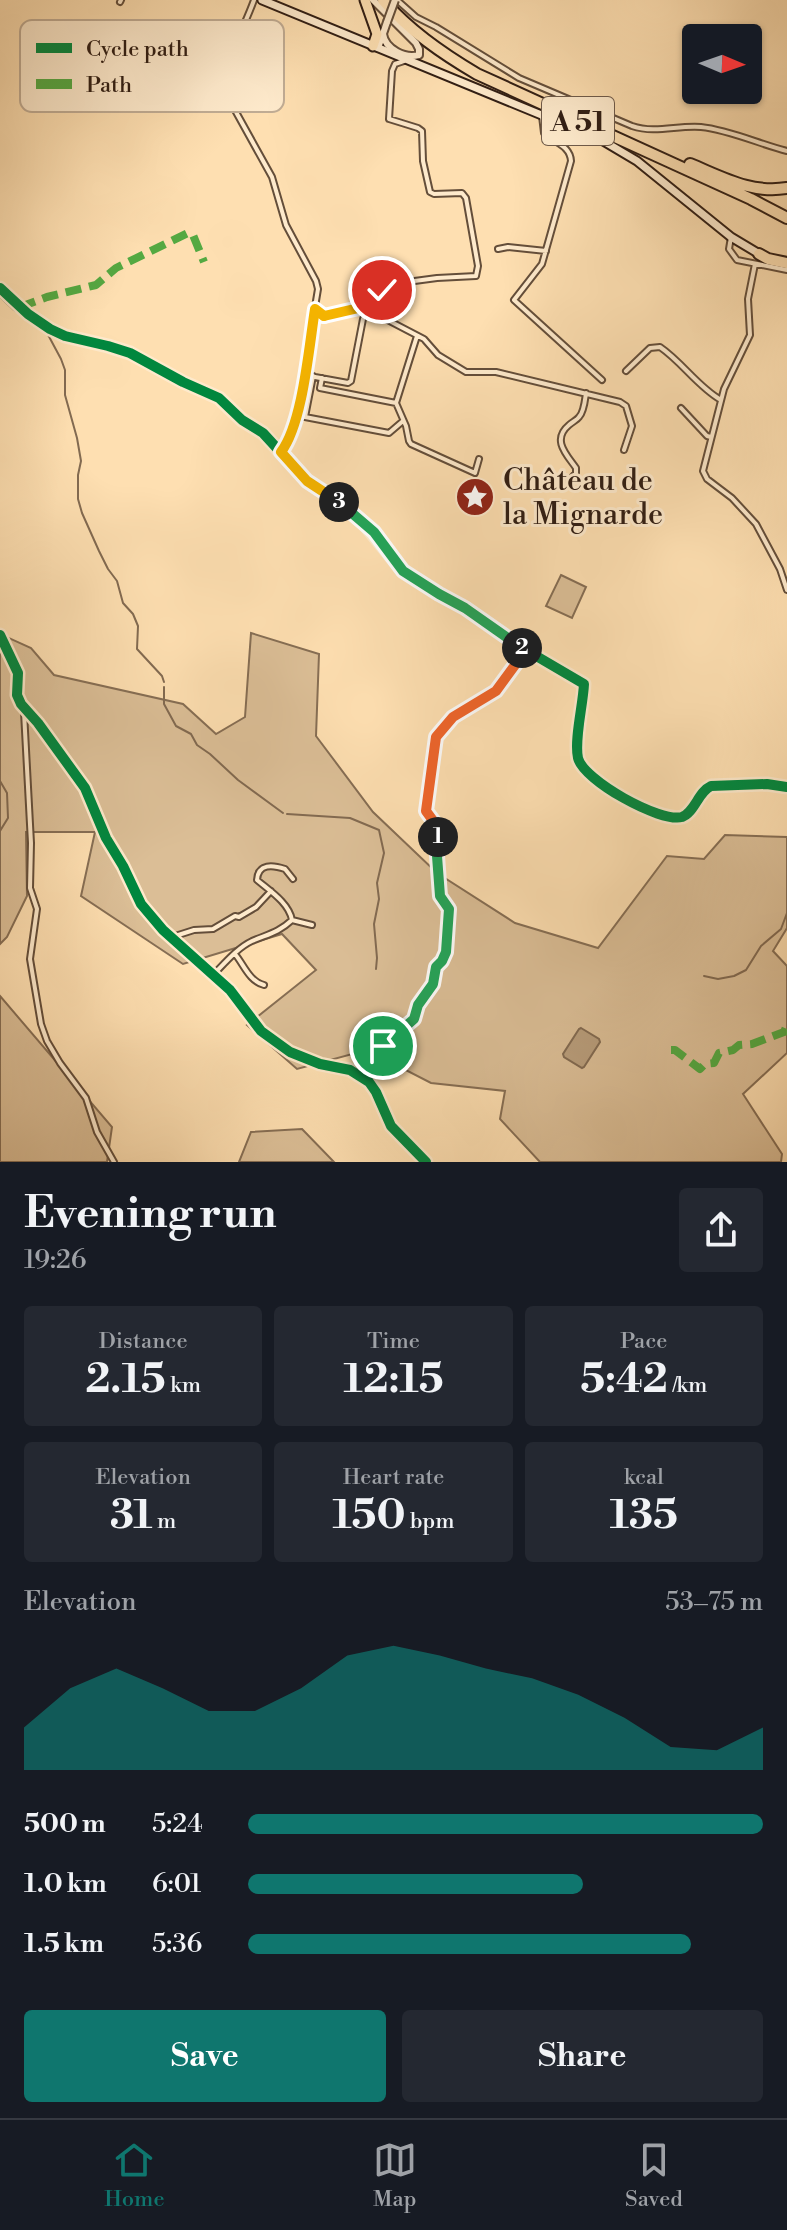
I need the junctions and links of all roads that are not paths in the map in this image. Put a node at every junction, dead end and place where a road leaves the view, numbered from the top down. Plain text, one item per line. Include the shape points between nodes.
1 (254, 0) edge
2 (262, 0) edge
3 (365, 0) edge
4 (373, 0) edge
5 (383, 0) edge
6 (394, 0) edge
7 (246, 20) edge
8 (383, 34) junction
9 (376, 46) junction
10 (406, 60) junction
11 (429, 69) junction
12 (236, 112) edge
13 (542, 116) junction
14 (649, 147) junction
15 (787, 151) edge
16 (787, 188) edge
17 (787, 216) edge
18 (731, 237) junction
19 (498, 249) dead end
20 (546, 251) junction
21 (757, 259) junction
22 (787, 262) edge
23 (787, 270) edge
24 (0, 288) edge
25 (315, 309) junction
26 (417, 336) junction
27 (626, 371) dead end
28 (304, 375) junction
29 (313, 376) junction
30 (322, 378) junction
31 (602, 380) dead end
32 (351, 381) junction
33 (586, 393) junction
34 (348, 395) junction
35 (721, 400) junction
36 (396, 403) junction
37 (681, 408) dead end
38 (403, 421) junction
39 (711, 437) junction
40 (624, 450) dead end
41 (281, 452) junction
42 (479, 459) dead end
43 (568, 482) dead end
44 (787, 590) edge
45 (0, 635) edge
46 (526, 650) junction
47 (24, 709) junction
48 (787, 787) edge
49 (293, 879) dead end
50 (271, 891) junction
51 (292, 920) junction
52 (312, 925) dead end
53 (171, 937) junction
54 (235, 954) junction
55 (213, 975) junction
56 (264, 985) dead end
57 (369, 1082) junction
58 (114, 1162) edge
59 (426, 1162) edge

1 - 7 street
2 - 9 main road
3 - 9 highway
4 - 8 street via 416,43 419,55 390,48
5 - 17 highway, A 51 via 435,47 477,74
6 - 8 street, bridge
6 - 14 highway, A 51 via 433,40 475,67
6 - 15 street via 519,78 632,126 649,131 704,127
8 - 9 street
9 - 10 main road
9 - 11 main road
10 - 11 main road
10 - 25 street via 392,71 389,119 422,131 430,192 462,193 466,198 477,272 473,277 386,286 376,304 324,316
11 - 13 main road
12 - 25 street via 272,177 286,225 316,281
13 - 18 main road via 623,152
13 - 20 street via 544,133 569,151 571,161
14 - 16 highway via 746,187
14 - 17 highway, A 51 via 742,189
18 - 21 main road
18 - 21 street via 734,258
19 - 20 street
20 - 31 street via 537,273 514,300
21 - 22 highway
21 - 23 street
21 - 35 street via 748,299 750,335
24 - 41 street via 50,329 130,353 219,398
25 - 28 street
26 - 32 street via 378,315 365,315
26 - 33 street via 466,372 496,372
26 - 36 street
27 - 35 street via 650,348 660,347
28 - 29 street
28 - 41 street via 292,432
29 - 30 street
29 - 38 street via 305,417 389,433
30 - 32 street
30 - 34 street via 320,388
32 - 34 street
33 - 40 street via 626,406 632,426
33 - 43 street via 581,416 561,438 565,457 576,468
34 - 36 street
35 - 39 street
36 - 38 street
37 - 39 street
38 - 42 street via 416,448 475,473
39 - 44 street via 704,474 756,524
41 - 46 street via 307,481 374,532 403,571
45 - 47 street via 18,673 17,695
46 - 48 street via 584,684 577,748 581,765 638,806 679,817 711,786
46 - 57 street via 496,691 453,717 434,741 426,811 438,829 440,896 449,909 446,952 414,1019 377,1054
47 - 53 street via 83,784 141,904
47 - 58 street via 30,888 37,909 30,959 41,1024 60,1063 86,1098
49 - 50 street via 285,869 265,866 257,880
50 - 51 street
50 - 53 street via 256,907 219,927
51 - 52 street
51 - 54 street
53 - 55 street
54 - 55 street
54 - 56 street via 256,983
55 - 57 street via 255,1024 290,1052 350,1070
57 - 59 street via 391,1126

